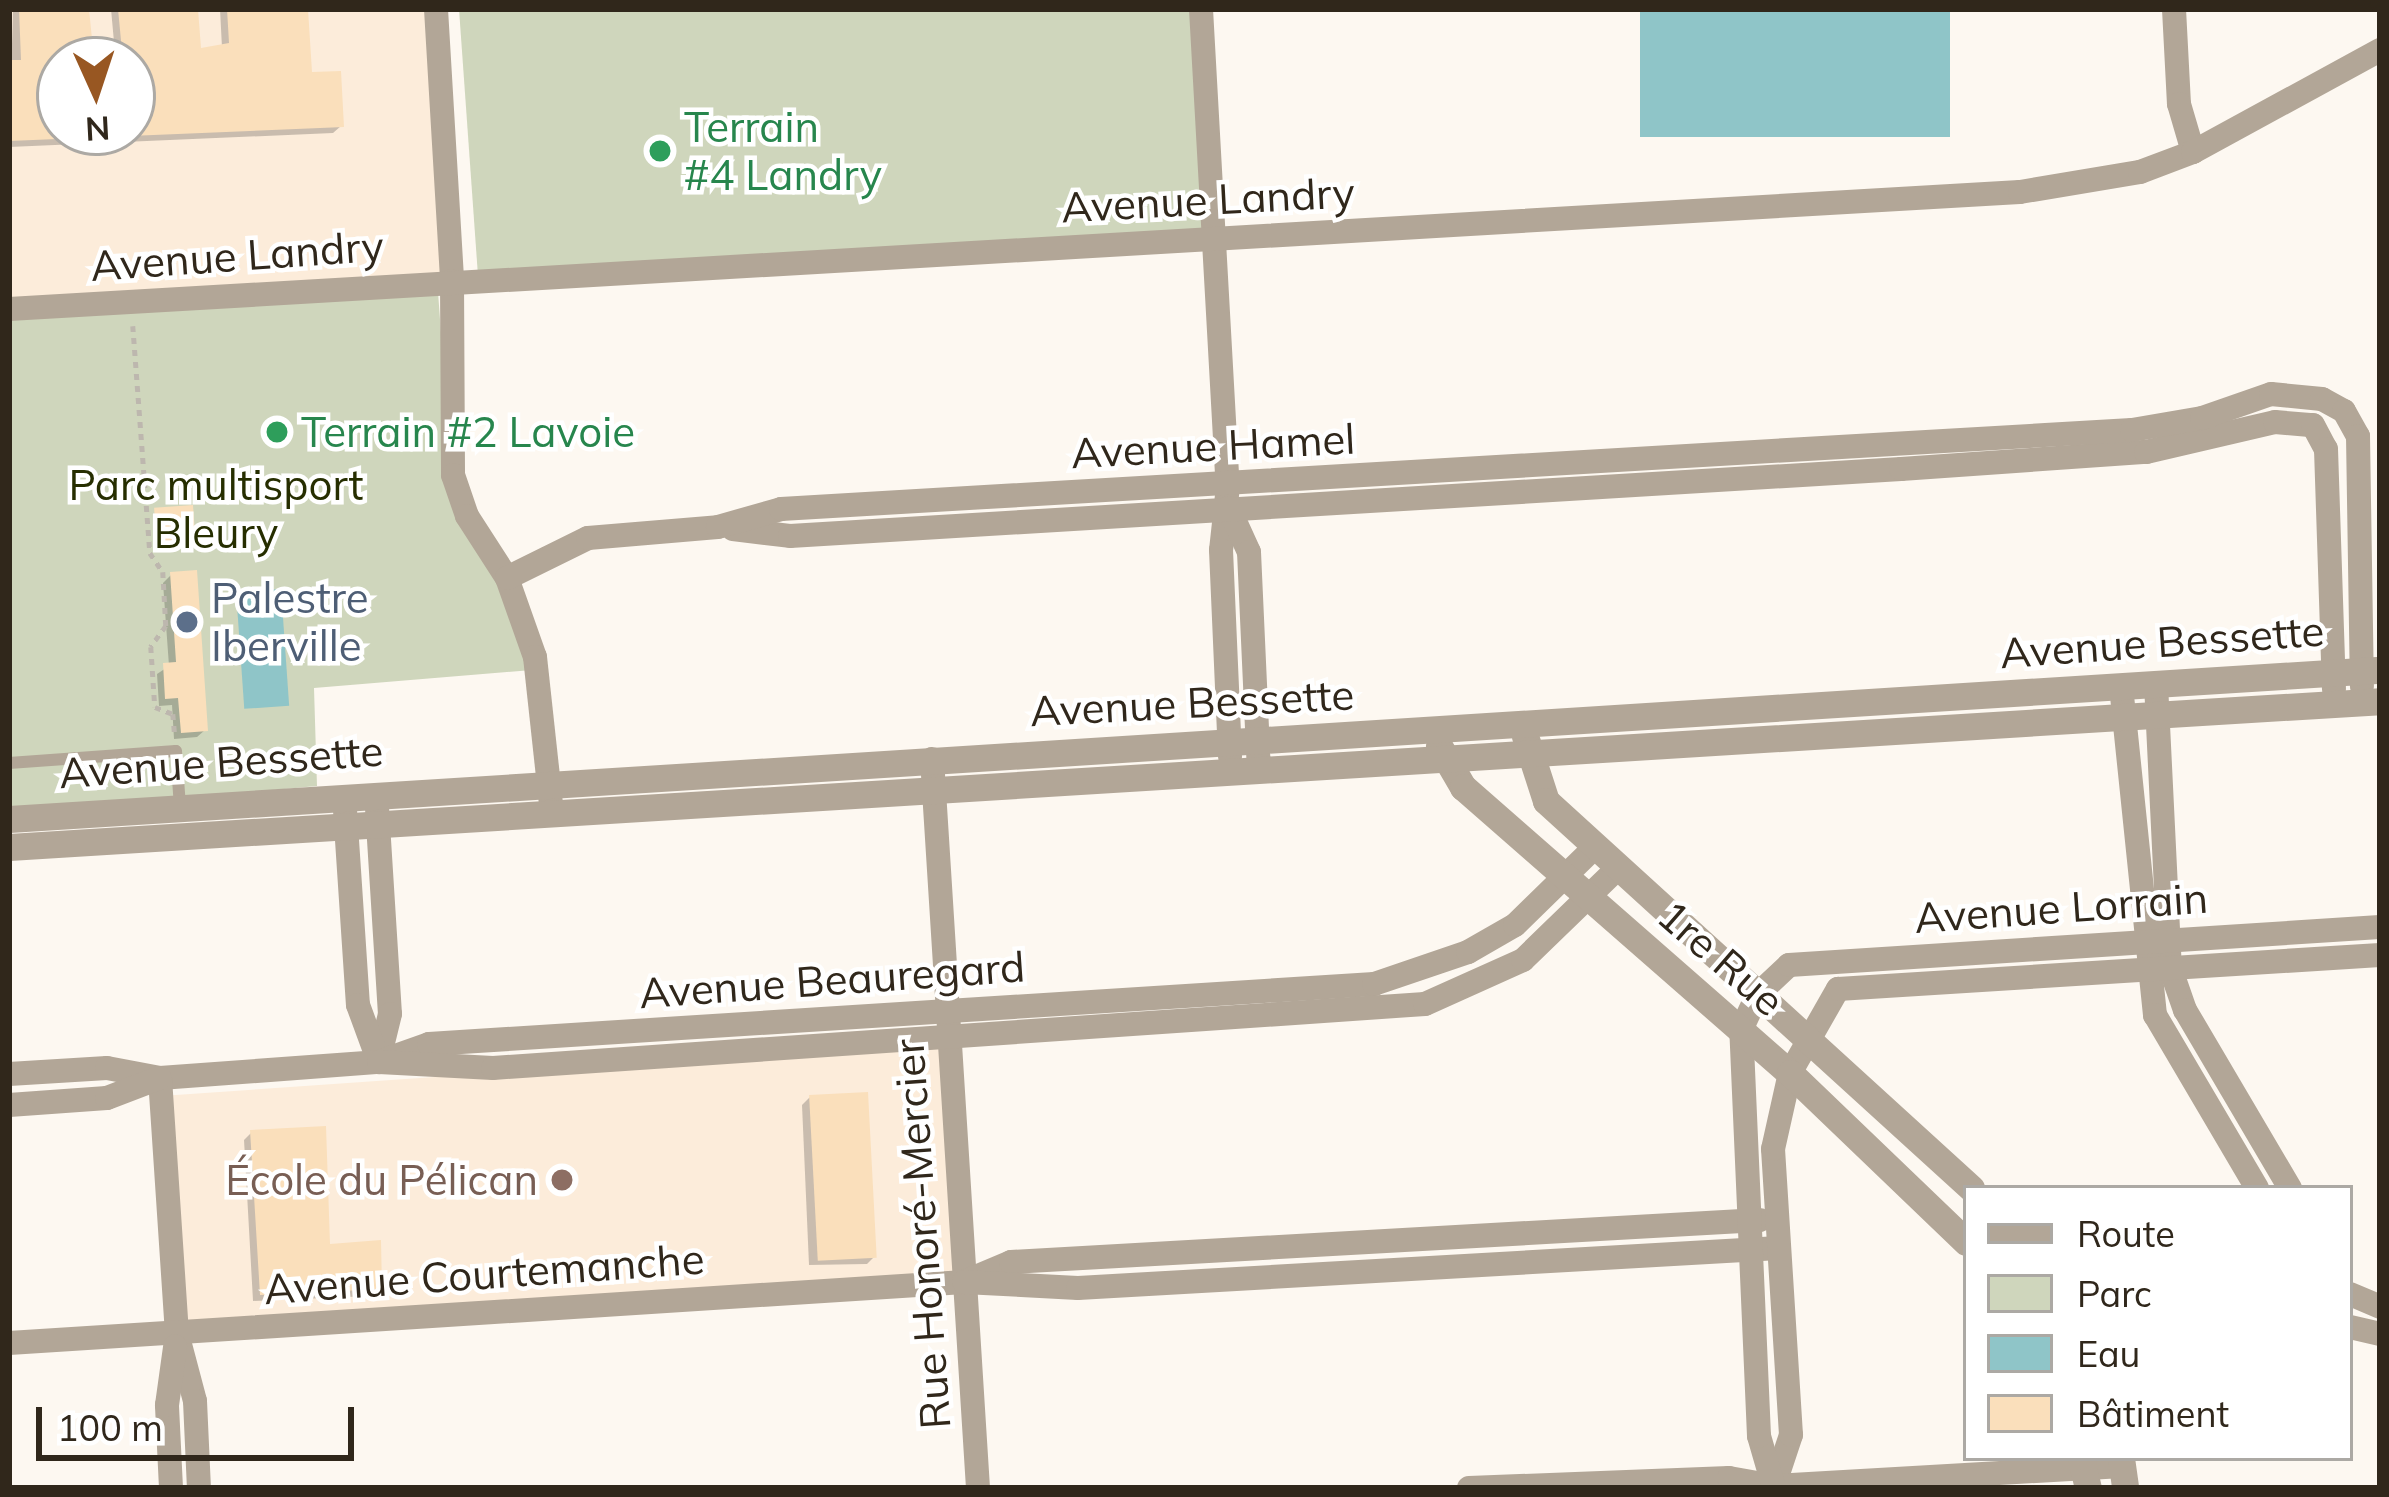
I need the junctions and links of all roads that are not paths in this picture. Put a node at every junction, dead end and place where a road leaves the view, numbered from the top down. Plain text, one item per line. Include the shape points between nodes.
1 (436, 9) edge
2 (1201, 9) edge
3 (2174, 9) edge
4 (2380, 50) edge
5 (2193, 152) junction
6 (1214, 239) junction
7 (452, 281) junction
8 (9, 309) edge
9 (2322, 399) junction
10 (2313, 425) junction
11 (1715, 469) junction
12 (1229, 497) junction
13 (507, 578) junction
14 (2358, 671) edge
15 (2156, 684) junction
16 (2121, 686) junction
17 (2359, 702) edge
18 (1840, 705) junction
19 (2157, 715) junction
20 (2122, 717) junction
21 (1522, 725) junction
22 (1433, 731) junction
23 (1843, 734) junction
24 (1529, 753) junction
25 (1245, 757) junction
26 (932, 759) junction
27 (1443, 759) junction
28 (9, 763) edge
29 (548, 783) junction
30 (934, 790) junction
31 (377, 792) junction
32 (343, 794) junction
33 (180, 808) junction
34 (552, 813) junction
35 (9, 819) edge
36 (378, 824) junction
37 (346, 826) junction
38 (9, 847) edge
39 (1595, 847) junction
40 (1618, 868) junction
41 (1564, 879) junction
42 (1591, 901) junction
43 (2380, 927) edge
44 (2154, 940) junction
45 (2380, 955) edge
46 (2159, 967) junction
47 (1759, 994) junction
48 (1292, 1002) junction
49 (947, 1013) junction
50 (1741, 1030) junction
51 (1808, 1037) junction
52 (949, 1041) junction
53 (379, 1062) junction
54 (1790, 1072) junction
55 (9, 1074) edge
56 (160, 1078) junction
57 (9, 1105) edge
58 (2265, 1138) junction
59 (2240, 1154) junction
60 (1969, 1185) edge
61 (2256, 1185) edge
62 (2288, 1185) edge
63 (1778, 1219) junction
64 (1746, 1220) junction
65 (1963, 1239) edge
66 (1341, 1243) junction
67 (1779, 1248) junction
68 (1748, 1249) junction
69 (1344, 1273) junction
70 (964, 1282) junction
71 (177, 1333) junction
72 (9, 1343) edge
73 (2084, 1471) edge
74 (2122, 1471) edge
75 (1516, 1486) edge
76 (1772, 1487) edge
77 (171, 1488) edge
78 (200, 1488) edge
79 (978, 1488) edge
80 (1469, 1488) edge

1 - 7 street
2 - 6 street
3 - 5 street via 2180,104
4 - 5 street, Avenue Landry
5 - 6 street, Avenue Landry via 2140,172 2020,192
6 - 7 street, Avenue Landry
6 - 12 street
7 - 8 street, Avenue Landry
7 - 13 street via 453,475 467,516
9 - 10 street
9 - 11 street, Avenue Hamel via 2271,394 2132,430
9 - 14 street via 2344,411 2358,436
10 - 11 street, Avenue Hamel via 2275,422 2146,452
10 - 14 street via 2326,449
11 - 12 street, Avenue Hamel
12 - 13 street, Avenue Hamel via 876,500 781,509 718,527 588,538
12 - 25 street via 1250,552
13 - 29 street via 535,657
14 - 15 street, Avenue Bessette
14 - 17 street
15 - 16 street, Avenue Bessette
15 - 19 street
16 - 18 street, Avenue Bessette
16 - 20 street
17 - 19 street, Avenue Bessette
18 - 21 street, Avenue Bessette
18 - 23 street
19 - 20 street, Avenue Bessette
19 - 44 street
20 - 23 street, Avenue Bessette
20 - 44 street
21 - 22 street, Avenue Bessette
21 - 24 street, 1re Rue
22 - 25 street, Avenue Bessette
22 - 27 street, 1re Rue
23 - 24 street, Avenue Bessette
24 - 27 street, Avenue Bessette
24 - 39 street, 1re Rue via 1546,800
25 - 26 street, Avenue Bessette
25 - 27 street, Avenue Bessette
25 - 30 street, Avenue Bessette
26 - 29 street, Avenue Bessette
26 - 30 street, Rue Honoré-Mercier
27 - 41 street, 1re Rue
28 - 33 lane via 176,751
29 - 31 street, Avenue Bessette
29 - 34 street
30 - 34 street, Avenue Bessette
30 - 49 street, Rue Honoré-Mercier
31 - 32 street, Avenue Bessette
31 - 36 street
32 - 33 street, Avenue Bessette
32 - 37 street
33 - 35 street, Avenue Bessette
34 - 36 street, Avenue Bessette
36 - 37 street, Avenue Bessette
36 - 53 street via 390,1014
37 - 38 street, Avenue Bessette
37 - 53 street via 358,1005
39 - 40 street, 1re Rue
39 - 41 street, Avenue Beauregard
40 - 42 street, Avenue Beauregard
40 - 47 street, 1re Rue
41 - 42 street, 1re Rue
41 - 48 street, Avenue Beauregard via 1515,926 1468,952
42 - 48 street, Avenue Beauregard via 1522,960 1425,1004
42 - 50 street, 1re Rue
43 - 44 street, Avenue Lorrain
44 - 46 street
44 - 47 street, Avenue Lorrain via 1789,965
45 - 46 street, Avenue Lorrain
46 - 51 street, Avenue Lorrain via 1838,989
46 - 58 street
46 - 59 street via 2155,1015
47 - 50 street
47 - 51 street, 1re Rue
48 - 49 street, Avenue Beauregard
48 - 52 street, Avenue Beauregard
49 - 52 street, Rue Honoré-Mercier
49 - 53 street, Avenue Beauregard via 429,1044
50 - 54 street, 1re Rue
50 - 64 street
51 - 54 street
51 - 60 street, 1re Rue
52 - 53 street, Avenue Beauregard via 493,1068
52 - 70 street, Rue Honoré-Mercier
53 - 56 street, Avenue Beauregard
54 - 63 street via 1773,1149
54 - 65 street, 1re Rue
55 - 56 street, Avenue Beauregard via 107,1068
56 - 57 street, Avenue Beauregard via 107,1098
56 - 71 street
58 - 59 street
58 - 62 street
59 - 61 street
63 - 64 street, Avenue Courtemanche
63 - 67 street
64 - 66 street, Avenue Courtemanche
64 - 68 street
66 - 69 street
66 - 70 street, Avenue Courtemanche via 1011,1262
67 - 68 street, Avenue Courtemanche
67 - 76 street via 1791,1435
68 - 69 street, Avenue Courtemanche
68 - 76 street via 1760,1436
69 - 70 street, Avenue Courtemanche via 1008,1290
70 - 71 street, Avenue Courtemanche
70 - 79 street, Rue Honoré-Mercier
71 - 72 street, Avenue Courtemanche
71 - 77 street via 167,1405
71 - 78 street via 195,1401
73 - 74 street
73 - 76 street
75 - 76 street via 1729,1478
75 - 80 street

